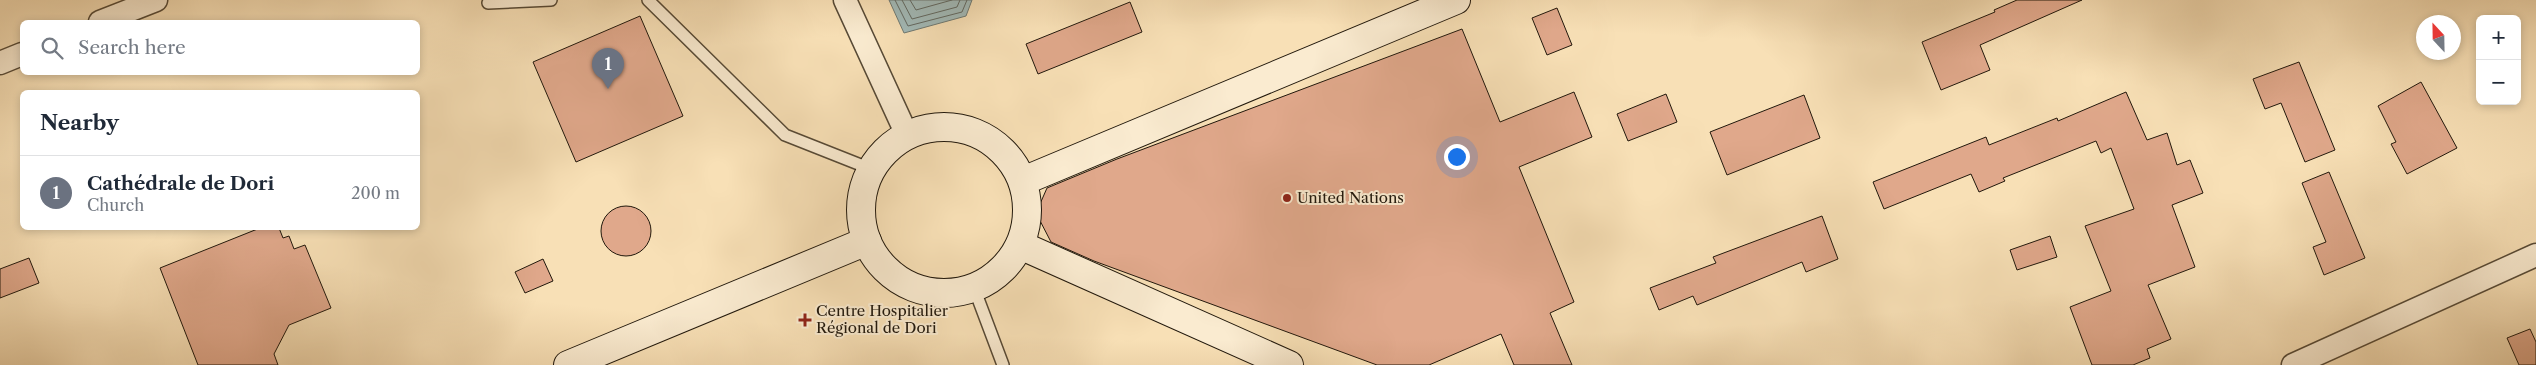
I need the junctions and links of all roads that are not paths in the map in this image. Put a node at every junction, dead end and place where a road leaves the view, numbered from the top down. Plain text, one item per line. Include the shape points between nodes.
1 (156, 0) edge
2 (551, 0) edge
3 (648, 0) edge
4 (845, 0) edge
5 (1456, 0) edge
6 (488, 3) dead end
7 (105, 20) edge
8 (20, 55) edge
9 (0, 63) edge
10 (908, 135) junction
11 (871, 169) junction
12 (1023, 181) junction
13 (866, 241) junction
14 (1020, 245) junction
15 (2536, 255) edge
16 (974, 288) junction
17 (568, 365) edge
18 (1003, 365) edge
19 (1290, 365) edge
20 (2293, 365) edge

1 - 7 street
2 - 6 lane
3 - 11 lane via 785,135
4 - 10 street
5 - 12 main road
8 - 9 street
10 - 11 main road via 887,149
10 - 12 main road via 934,127 962,128 989,139 1010,157
11 - 13 main road via 862,192 861,217
12 - 14 main road via 1028,214
13 - 16 main road via 884,268 910,286 942,293
13 - 17 main road
14 - 16 main road via 1001,271
14 - 19 main road
15 - 20 street
16 - 18 lane

